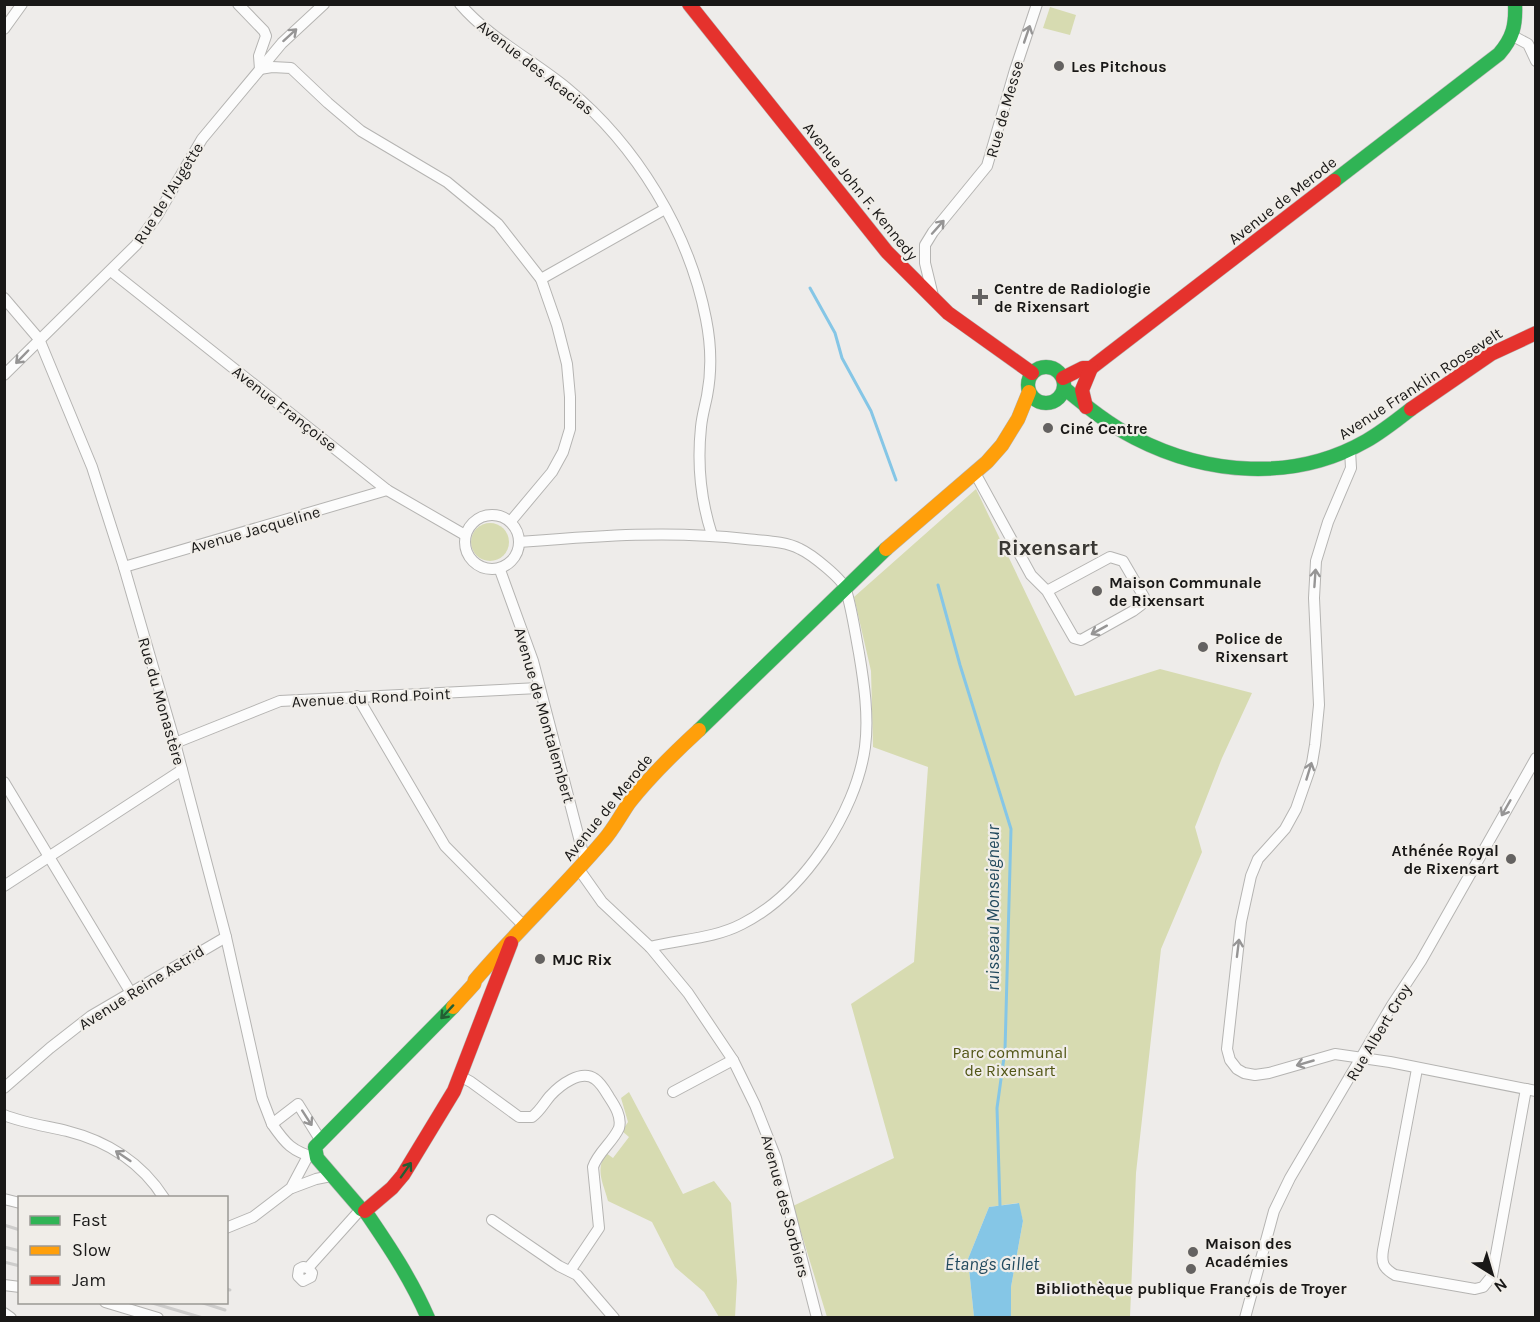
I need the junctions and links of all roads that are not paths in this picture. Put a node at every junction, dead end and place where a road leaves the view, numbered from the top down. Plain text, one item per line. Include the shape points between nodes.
1 (22, 4) edge
2 (238, 4) edge
3 (324, 4) edge
4 (460, 4) edge
5 (689, 4) edge
6 (1037, 4) edge
7 (1515, 4) edge
8 (4, 29) edge
9 (1513, 36) junction
10 (1532, 44) edge
11 (1536, 61) edge
12 (261, 69) junction
13 (665, 209) junction
14 (111, 271) junction
15 (541, 279) junction
16 (4, 298) edge
17 (934, 301) junction
18 (1536, 333) edge
19 (39, 339) junction
20 (1091, 368) junction
21 (1032, 373) junction
22 (4, 375) edge
23 (1064, 383) junction
24 (1029, 392) junction
25 (1087, 408) junction
26 (1350, 450) junction
27 (975, 473) junction
28 (387, 490) junction
29 (511, 521) junction
30 (465, 535) junction
31 (712, 535) junction
32 (520, 543) junction
33 (124, 567) junction
34 (500, 570) junction
35 (846, 588) junction
36 (1047, 591) junction
37 (539, 688) junction
38 (357, 696) junction
39 (175, 743) junction
40 (1536, 758) edge
41 (182, 770) junction
42 (4, 782) edge
43 (49, 856) junction
44 (582, 865) junction
45 (4, 886) edge
46 (524, 926) junction
47 (226, 937) junction
48 (513, 938) junction
49 (650, 947) junction
50 (474, 984) junction
51 (131, 993) junction
52 (491, 996) junction
53 (1362, 1058) junction
54 (733, 1060) junction
55 (1417, 1069) junction
56 (460, 1076) junction
57 (4, 1088) edge
58 (1531, 1090) edge
59 (673, 1092) dead end
60 (4, 1115) edge
61 (272, 1124) junction
62 (321, 1141) junction
63 (312, 1157) junction
64 (331, 1176) junction
65 (291, 1188) junction
66 (163, 1196) edge
67 (363, 1210) junction
68 (492, 1220) dead end
69 (228, 1227) edge
70 (308, 1268) dead end
71 (570, 1271) junction
72 (112, 1304) edge
73 (4, 1313) edge
74 (11, 1317) edge
75 (158, 1317) edge
76 (428, 1317) edge
77 (614, 1317) edge
78 (817, 1317) edge
79 (1245, 1317) edge

1 - 8 street
2 - 12 street via 266,36 259,56
12 -> 3 street, Rue de l'Augette via 282,42
4 - 13 street, Avenue des Acacias via 478,23 590,109 645,174
5 - 17 street, Avenue John F. Kennedy via 887,252
17 -> 6 street, Rue de Messe via 925,245 987,166
7 - 9 street
9 - 10 street
9 - 20 street, Avenue de Merode via 1498,54
10 - 11 street
12 - 14 street, Rue de l'Augette via 202,139 157,216
12 - 15 street via 291,68 361,131 447,182 498,224
13 - 15 street
13 - 31 street, Avenue des Acacias via 678,232 706,318 711,355 701,424 699,474
14 - 19 street, Rue de l'Augette
14 - 28 street, Avenue Françoise
15 - 29 street via 567,364 570,429 552,472
16 - 19 street, Rue du Monastère
17 - 21 street, Avenue John F. Kennedy
18 - 26 street, Avenue Franklin Roosevelt via 1491,354
19 -> 22 street, Rue de l'Augette
19 - 33 street, Rue du Monastère via 92,467
20 - 23 street, Avenue de Merode via 1083,368
20 - 25 street via 1082,390
21 - 23 street via 1046,367 1058,371
21 - 24 street
23 - 24 street via 1062,395 1048,404 1040,403
23 - 25 street, Avenue Franklin Roosevelt
24 - 27 street, Avenue de Merode via 1002,445
25 - 26 street, Avenue Franklin Roosevelt via 1143,444 1205,466 1239,471 1278,470 1315,463
53 -> 26 street via 1335,1054 1255,1075 1237,1069 1227,1049 1241,922 1251,876 1258,859 1292,816 1316,745 1316,561 1351,468
27 - 35 street, Avenue de Merode via 905,531
27 - 36 street via 1031,575
28 - 30 street, Avenue Françoise
28 - 33 street, Avenue Jacqueline
29 - 30 street via 484,516
29 - 32 street
30 - 34 street via 465,549 477,566
31 - 32 street via 639,533
31 - 35 street via 796,547 814,557
32 - 34 street via 515,557
33 - 39 street, Rue du Monastère
34 - 37 street, Avenue de Montalembert
35 - 44 street, Avenue de Merode via 659,768
35 - 49 street via 863,679 866,721 862,762 843,818 807,869 784,893 743,924 698,939
36 -> 36 street via 1110,557 1123,561 1144,597 1133,611 1081,640 1074,638
37 - 38 street, Avenue du Rond Point
37 - 44 street, Avenue de Montalembert via 561,764
38 - 39 street, Avenue du Rond Point via 280,701
38 - 46 street via 445,846
39 - 41 street, Rue du Monastère
40 -> 53 street, Rue Albert Croy
41 - 43 street
41 - 47 street, Rue du Monastère
42 - 43 street
43 - 45 street
43 - 51 street
44 - 46 street, Avenue de Merode
44 - 49 street, Avenue des Sorbiers via 602,902
46 - 48 street, Avenue de Merode
47 - 51 street, Avenue Reine Astrid
47 - 61 street, Rue du Monastère via 262,1098
48 - 50 street, Avenue de Merode
48 - 52 street
49 - 54 street, Avenue des Sorbiers via 688,993
50 - 52 street via 484,987
50 -> 62 street, Avenue de Merode
51 - 57 street, Avenue Reine Astrid via 91,1016
52 - 56 street
53 - 55 street
53 - 79 street, Rue Albert Croy via 1290,1178 1275,1211
54 - 59 street
54 - 78 street, Avenue des Sorbiers via 776,1158
55 - 58 street
55 - 58 street via 1381,1262 1395,1275 1475,1289 1488,1283
67 -> 56 street via 403,1175
56 - 71 street via 519,1117 532,1117 561,1086 578,1077 597,1080 609,1097 620,1121 593,1167 599,1228
66 -> 60 street via 150,1178 118,1152 71,1132
61 -> 62 street via 298,1104
61 - 63 street, Rue du Monastère via 285,1144
62 - 63 street
63 - 64 street
63 - 65 street
64 - 65 street
64 - 67 street
65 - 69 street via 253,1217
67 - 70 street
67 - 76 street via 406,1272
68 - 71 street
71 - 77 street
72 - 75 street
73 - 74 street

